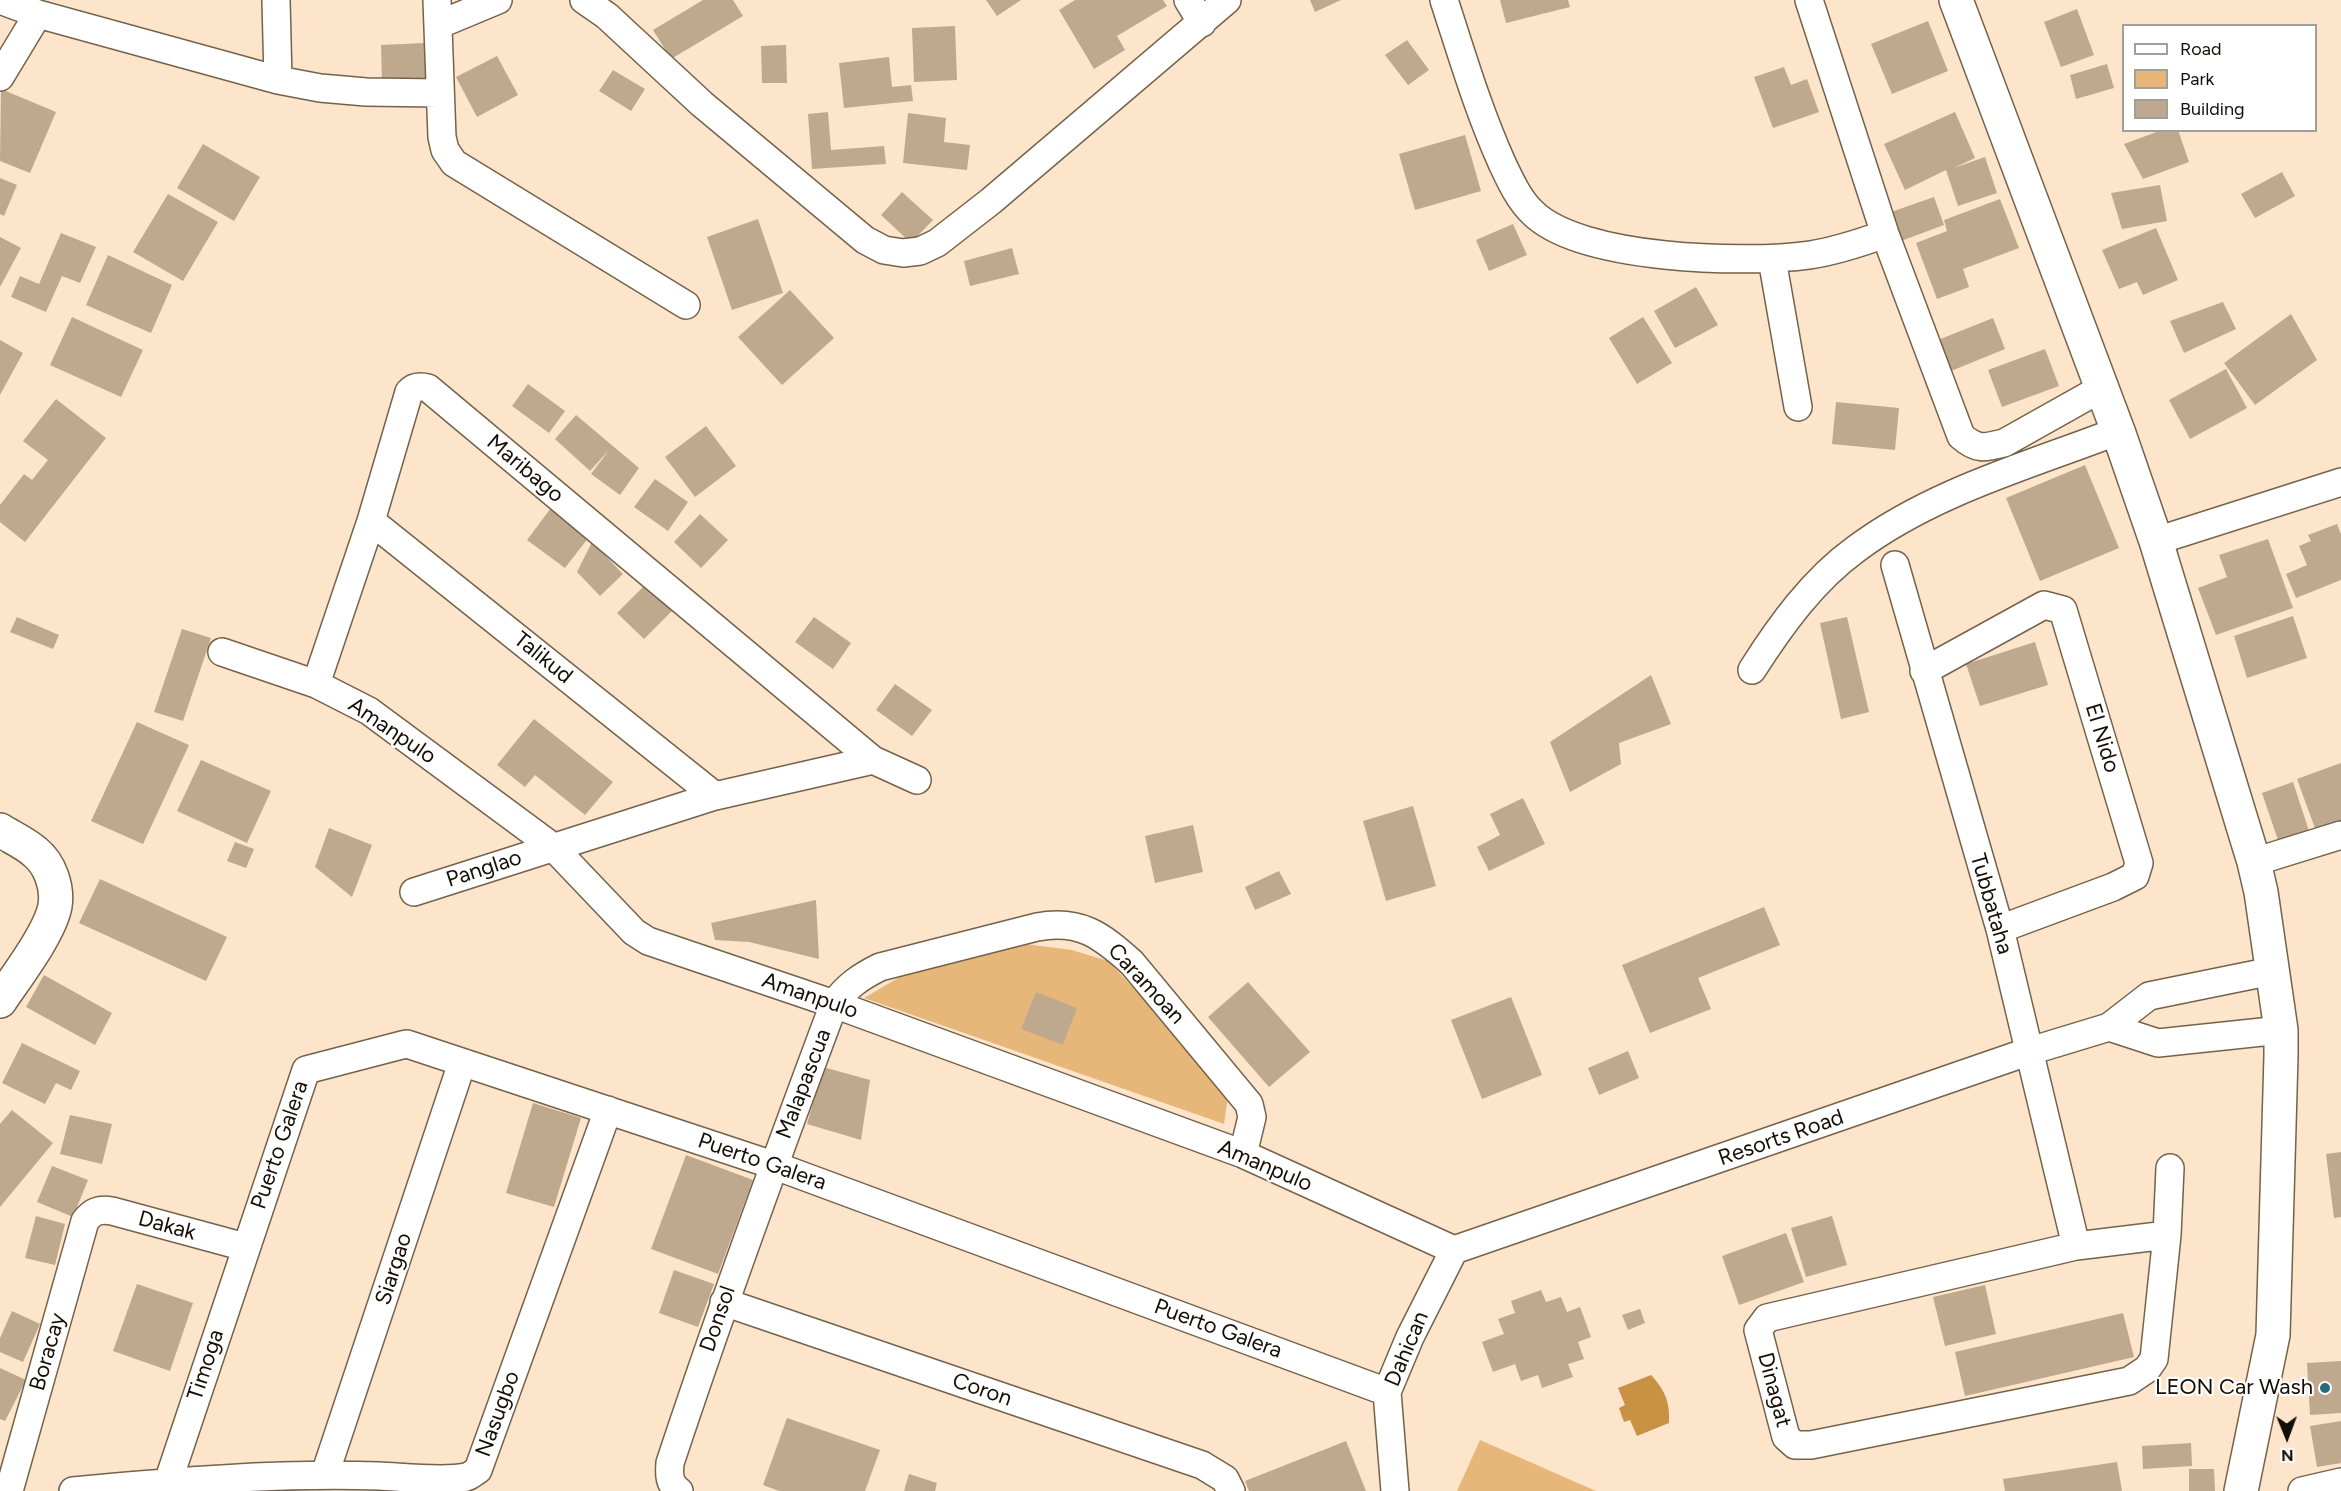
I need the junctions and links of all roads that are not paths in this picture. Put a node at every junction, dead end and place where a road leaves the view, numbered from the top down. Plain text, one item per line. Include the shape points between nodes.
1 (0, 0) edge
2 (276, 0) edge
3 (498, 0) edge
4 (584, 0) edge
5 (1188, 0) edge
6 (1227, 0) edge
7 (1444, 0) edge
8 (1809, 0) edge
9 (1956, 0) edge
10 (438, 13) edge
11 (38, 14) junction
12 (1202, 22) junction
13 (0, 77) edge
14 (278, 80) junction
15 (440, 93) junction
16 (1885, 234) junction
17 (1772, 259) junction
18 (686, 304) dead end
19 (2102, 388) junction
20 (1798, 407) dead end
21 (2118, 431) junction
22 (2341, 482) edge
23 (371, 521) junction
24 (2156, 541) junction
25 (1895, 565) dead end
26 (222, 652) dead end
27 (1752, 670) dead end
28 (1924, 671) junction
29 (316, 684) junction
30 (873, 760) junction
31 (917, 780) dead end
32 (715, 796) junction
33 (0, 830) edge
34 (2341, 835) edge
35 (553, 847) junction
36 (2254, 862) junction
37 (414, 892) dead end
38 (2000, 929) junction
39 (2272, 971) junction
40 (0, 1001) edge
41 (834, 1004) junction
42 (2109, 1027) junction
43 (2281, 1030) junction
44 (2030, 1051) junction
45 (462, 1063) junction
46 (608, 1110) junction
47 (1243, 1154) junction
48 (773, 1165) junction
49 (2170, 1168) dead end
50 (90, 1215) joint
51 (2167, 1235) junction
52 (2076, 1246) junction
53 (245, 1247) junction
54 (1454, 1250) junction
55 (724, 1302) junction
56 (1387, 1392) junction
57 (325, 1474) junction
58 (168, 1482) junction
59 (2341, 1482) edge
60 (674, 1483) edge
61 (9, 1491) edge
62 (74, 1491) edge
63 (1231, 1491) edge
64 (1395, 1491) edge
65 (2241, 1491) edge
66 (2302, 1491) edge

1 - 11 street
2 - 14 street
3 - 10 street
4 - 12 street via 865,240 884,250 903,253 937,243
5 - 12 street
6 - 12 street
7 - 17 street via 1488,131 1514,187 1532,213 1558,231 1586,242 1673,255
8 - 16 street
9 - 19 street
10 - 15 street
11 - 13 street
11 - 14 street
14 - 15 street via 366,92
15 - 18 street via 442,137 454,163
16 - 17 street via 1845,248
16 - 19 street via 1954,424 1972,446 1986,448 2004,443
17 - 20 street
19 - 21 street
21 - 24 street
21 - 27 street via 1946,497 1896,521 1854,550 1811,590
22 - 24 street
23 - 29 street, Maribago
23 - 30 street, Maribago via 409,392 416,387 428,388
23 - 32 street, Talikud
24 - 36 street
25 - 28 street, Tubbataha
26 - 29 street, Amanpulo
28 - 38 street, Tubbataha
28 - 38 street, El Nido via 2044,605 2063,610 2139,863 2135,876 2113,887
29 - 35 street, Amanpulo via 369,711
30 - 31 street, Maribago
30 - 32 street
32 - 35 street
33 - 40 street via 36,852 56,887 55,906 45,929
34 - 36 street
35 - 37 street, Panglao
35 - 41 street, Amanpulo via 639,936
36 - 39 street
38 - 44 street, Tubbataha
39 - 42 street, Resorts Road via 2149,996
39 - 43 street
41 - 47 street, Amanpulo
41 - 47 street, Caramoan via 846,987 880,967 1059,923 1090,931 1132,963 1250,1104 1252,1117
41 - 48 street, Malapascua
42 - 43 street via 2158,1043
42 - 44 street, Resorts Road
43 - 65 street via 2272,1335
44 - 52 street, Tubbataha
44 - 54 street, Resorts Road
45 - 46 street, Puerto Galera
45 - 53 street, Puerto Galera via 402,1045 308,1068
45 - 57 street, Siargao
46 - 48 street, Puerto Galera
46 - 57 street, Nasugbo via 478,1470 465,1477
47 - 54 street, Amanpulo
48 - 55 street, Donsol
48 - 56 street, Puerto Galera
49 - 51 street, Dinagat
50 - 53 street, Dakak via 112,1211
50 - 61 street, Boracay via 85,1221
51 - 52 street, Dinagat
51 - 52 street, Dinagat via 2154,1359 2129,1381 1811,1445 1795,1445 1786,1437 1758,1330 1767,1318
53 - 58 street, Timoga
54 - 56 street, Dahican via 1410,1336
55 - 60 street, Donsol via 670,1463
55 - 63 street, Coron via 1202,1465 1225,1479
56 - 64 street, Dahican
57 - 58 street, Nasugbo
58 - 62 street, Nasugbo
59 - 66 street

